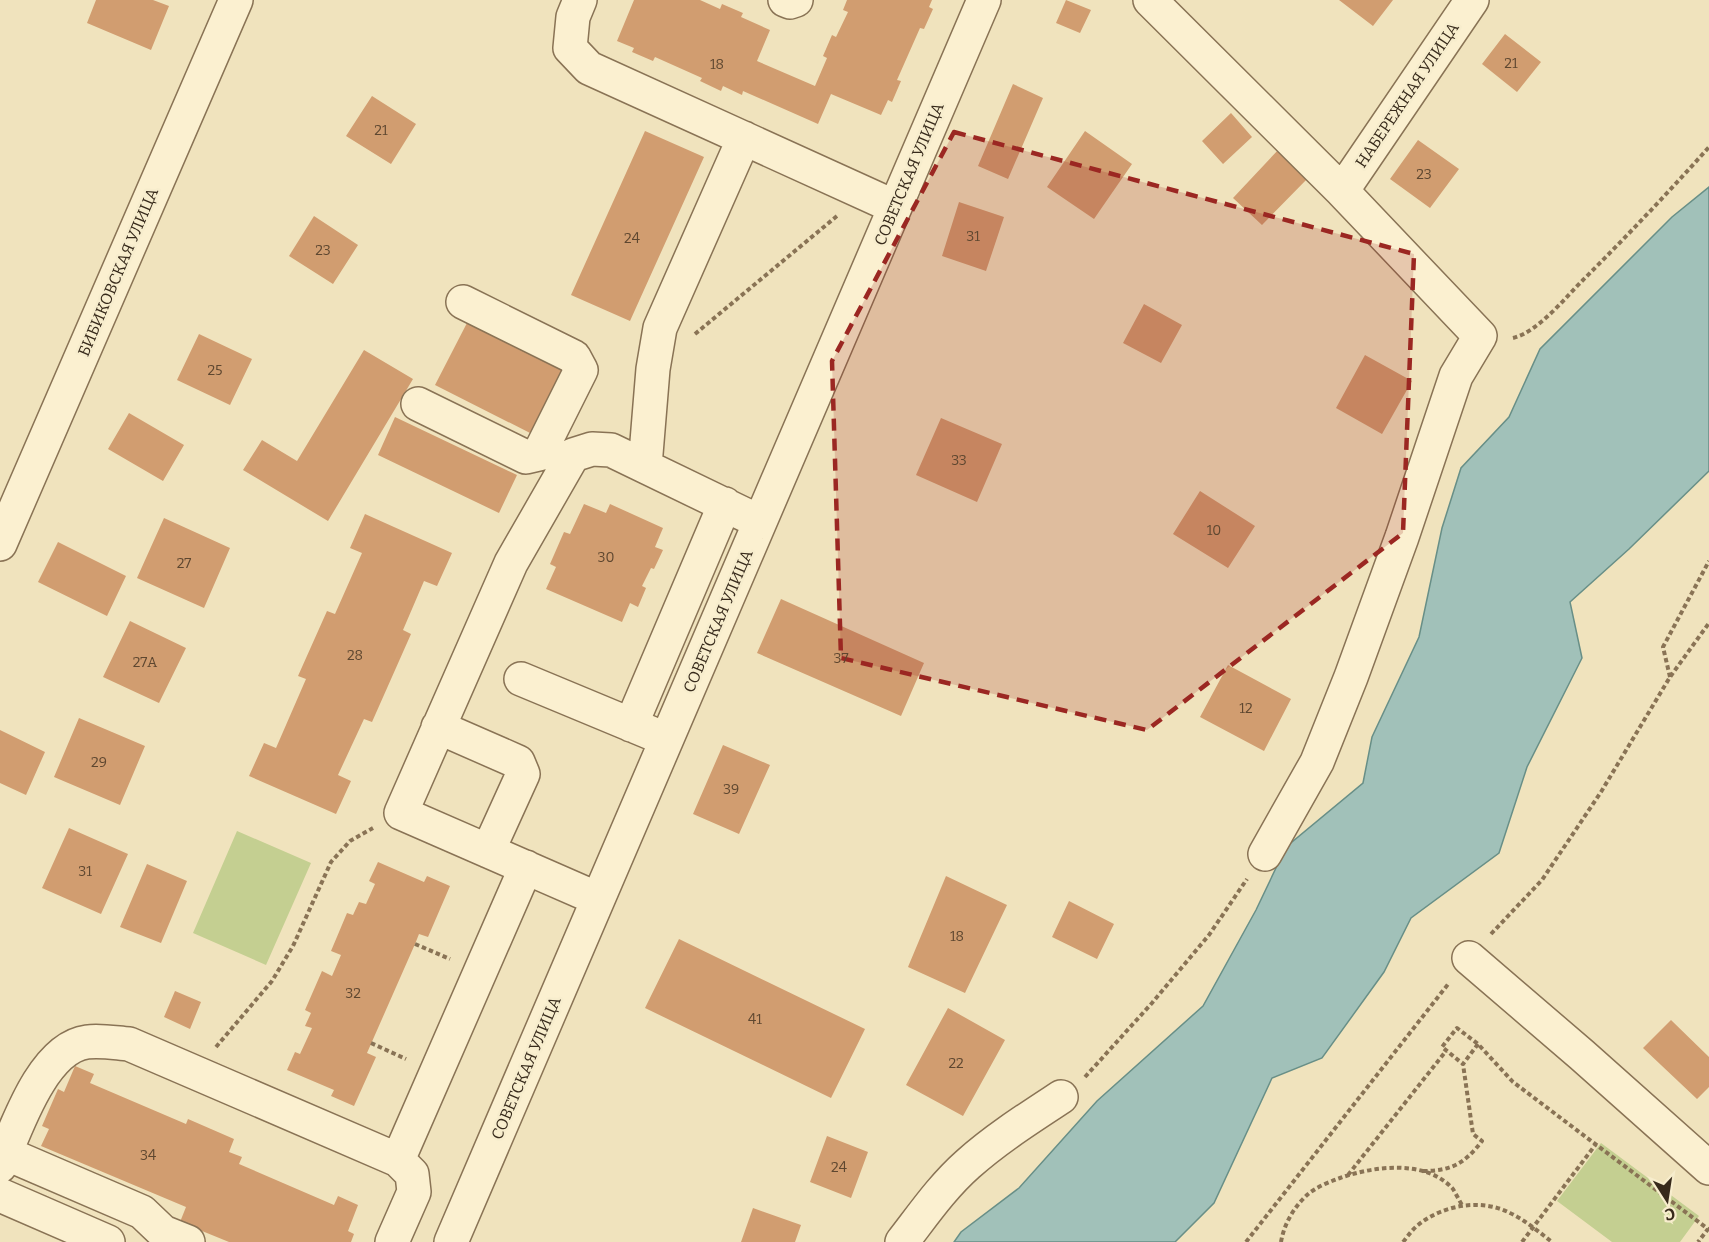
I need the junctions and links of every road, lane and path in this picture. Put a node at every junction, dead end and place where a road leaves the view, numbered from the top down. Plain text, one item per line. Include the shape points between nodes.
1 (236, 0) edge
2 (580, 0) edge
3 (785, 0) edge
4 (796, 0) edge
5 (984, 0) edge
6 (1150, 0) edge
7 (1472, 0) edge
8 (744, 138) junction
9 (1709, 147) edge
10 (1342, 191) junction
11 (864, 194) junction
12 (895, 207) junction
13 (464, 303) dead end
14 (1480, 336) junction
15 (653, 369) junction
16 (418, 404) dead end
17 (549, 433) junction
18 (573, 455) junction
19 (645, 466) junction
20 (725, 504) junction
21 (760, 522) junction
22 (0, 544) edge
23 (1709, 561) edge
24 (1671, 677) dead end
25 (520, 679) dead end
26 (630, 725) junction
27 (438, 727) junction
28 (667, 740) junction
29 (400, 813) junction
30 (488, 851) junction
31 (1264, 854) joint
32 (525, 867) junction
33 (598, 899) junction
34 (1469, 958) dead end
35 (1478, 1044) junction
36 (1446, 1051) junction
37 (1463, 1064) junction
38 (194, 1072) junction
39 (1061, 1097) joint
40 (1596, 1144) junction
41 (3, 1160) edge
42 (398, 1160) junction
43 (1709, 1168) edge
44 (1421, 1170) junction
45 (1348, 1175) junction
46 (0, 1195) edge
47 (1462, 1205) junction
48 (1533, 1227) junction
49 (108, 1242) edge
50 (188, 1242) edge
51 (392, 1242) edge
52 (451, 1242) edge
53 (902, 1242) edge
54 (1281, 1242) edge
55 (1402, 1242) edge
56 (1522, 1242) edge
57 (1552, 1242) edge
58 (1698, 1242) edge

1 - 22 street, БИБИКОВСКАЯ УЛИЦА
2 - 8 street via 573,17 570,48 589,68
3 - 4 street
5 - 12 street, СОВЕТСКАЯ УЛИЦА
6 - 10 street
7 - 10 street, НАБЕРЕЖНАЯ УЛИЦА
8 - 11 street
8 - 15 street via 660,328
9 - 14 path via 1527,333 1503,340
10 - 14 street
11 - 12 street
11 - 15 path
12 - 21 street, СОВЕТСКАЯ УЛИЦА
13 - 17 street via 574,357 581,370
14 - 31 street via 1456,376 1402,537 1317,762
15 - 19 street
16 - 17 street via 526,457 539,454
17 - 18 street
18 - 19 street via 592,449 611,450
18 - 27 street via 511,563
19 - 20 street
20 - 21 street
20 - 26 street
21 - 28 street, СОВЕТСКАЯ УЛИЦА
23 - 24 path via 1663,647
25 - 26 street
26 - 28 street
27 - 29 street
27 - 30 street via 518,762 523,774
28 - 33 street, СОВЕТСКАЯ УЛИЦА
29 - 30 street
29 - 38 path via 350,842 331,862 293,946 272,981
30 - 32 street
31 - 39 path via 1189,959 1076,1087
32 - 33 street
32 - 42 street
33 - 52 street, СОВЕТСКАЯ УЛИЦА
34 - 43 street
35 - 36 path via 1457,1028 1442,1047
35 - 37 path
35 - 40 path via 1513,1082
36 - 37 path
36 - 45 path
37 - 44 path via 1473,1134 1482,1140 1456,1166
38 - 41 street via 129,1044 86,1042 70,1048 62,1052 37,1083
38 - 42 street
39 - 53 street via 966,1165
40 - 48 path
40 - 58 path via 1708,1229
41 - 50 street via 142,1212 163,1232
42 - 51 street via 412,1174 414,1192
44 - 45 path via 1380,1168
44 - 47 path via 1453,1189
45 - 54 path via 1309,1193 1293,1211
46 - 49 street
47 - 48 path via 1509,1212
47 - 55 path via 1437,1213
48 - 56 path
48 - 57 path

